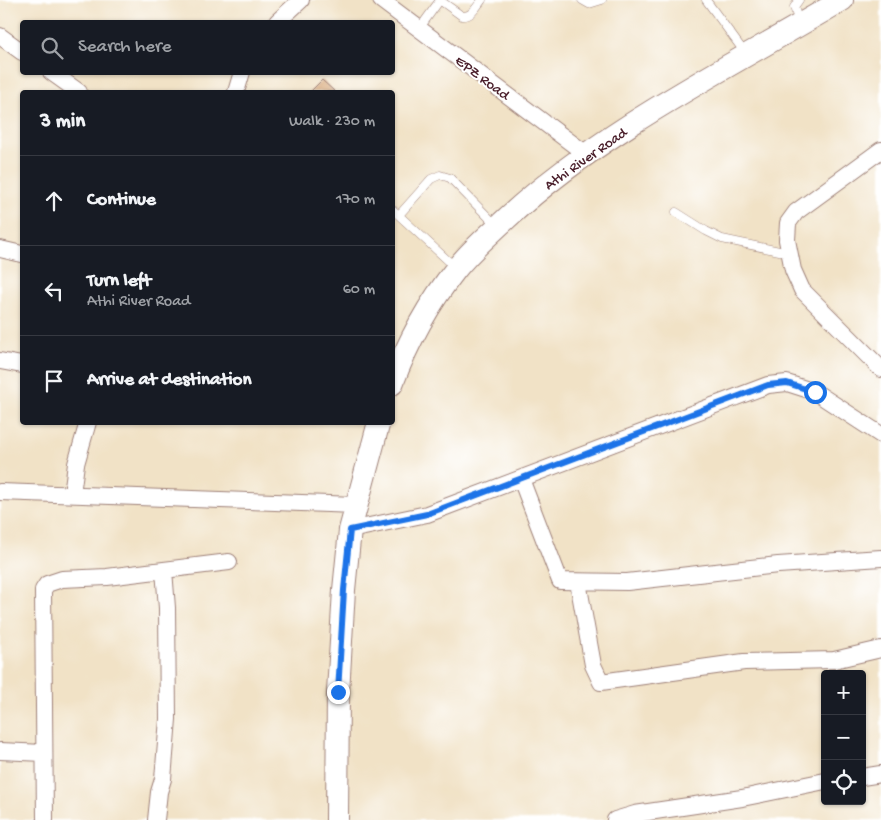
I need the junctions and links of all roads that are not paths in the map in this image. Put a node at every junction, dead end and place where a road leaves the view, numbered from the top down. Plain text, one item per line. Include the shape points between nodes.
1 (301, 0) edge
2 (381, 0) edge
3 (441, 0) edge
4 (482, 0) edge
5 (582, 0) edge
6 (602, 0) edge
7 (706, 0) edge
8 (799, 0) edge
9 (842, 0) edge
10 (279, 20) edge
11 (800, 25) junction
12 (419, 29) junction
13 (0, 36) edge
14 (20, 51) edge
15 (746, 55) junction
16 (55, 75) edge
17 (241, 75) edge
18 (77, 90) edge
19 (237, 90) edge
20 (881, 150) edge
21 (586, 154) junction
22 (395, 212) edge
23 (676, 212) dead end
24 (399, 215) junction
25 (498, 227) junction
26 (0, 249) edge
27 (789, 253) junction
28 (20, 254) edge
29 (457, 268) junction
30 (398, 350) edge
31 (0, 361) edge
32 (20, 365) edge
33 (395, 367) edge
34 (881, 369) edge
35 (87, 425) edge
36 (378, 425) edge
37 (881, 435) edge
38 (521, 479) junction
39 (0, 492) edge
40 (72, 494) junction
41 (355, 505) junction
42 (350, 530) junction
43 (881, 558) edge
44 (229, 562) dead end
45 (164, 570) junction
46 (578, 582) junction
47 (881, 649) edge
48 (0, 751) edge
49 (44, 753) junction
50 (881, 774) edge
51 (866, 776) edge
52 (821, 782) edge
53 (45, 820) edge
54 (156, 820) edge
55 (337, 820) edge
56 (615, 820) edge

1 - 10 street
2 - 12 street, EPZ Road
3 - 4 lane via 462,16 470,15
3 - 12 lane
5 - 6 lane via 595,4
7 - 15 lane
8 - 11 lane via 794,7
9 - 11 main road, Athi River Road
11 - 15 main road, Athi River Road
12 - 21 street, EPZ Road
13 - 14 street
15 - 21 main road, Athi River Road
16 - 18 street
17 - 19 street
20 - 27 street via 796,212 788,223
21 - 25 main road, Athi River Road via 529,198
22 - 24 lane
23 - 27 lane via 722,239
24 - 25 lane via 431,179 440,175 450,178
24 - 29 lane
25 - 29 main road, Athi River Road
26 - 28 street
27 - 34 street via 802,290
29 - 30 main road, Athi River Road
30 - 33 main road, Athi River Road
31 - 32 street
35 - 40 street via 76,464
36 - 41 main road
37 - 38 street via 815,392 787,383 768,385
38 - 42 street via 427,514
38 - 46 street via 557,576 560,581
39 - 40 street
40 - 41 street
41 - 42 main road
42 - 55 main road via 338,692
43 - 46 street via 778,565 627,582
44 - 45 street
45 - 49 street via 62,579 47,584 43,590
45 - 54 street via 168,608 168,719 164,779
46 - 47 street via 593,665 601,682 744,662 834,660
48 - 49 street
49 - 53 street
50 - 51 street
52 - 56 street

